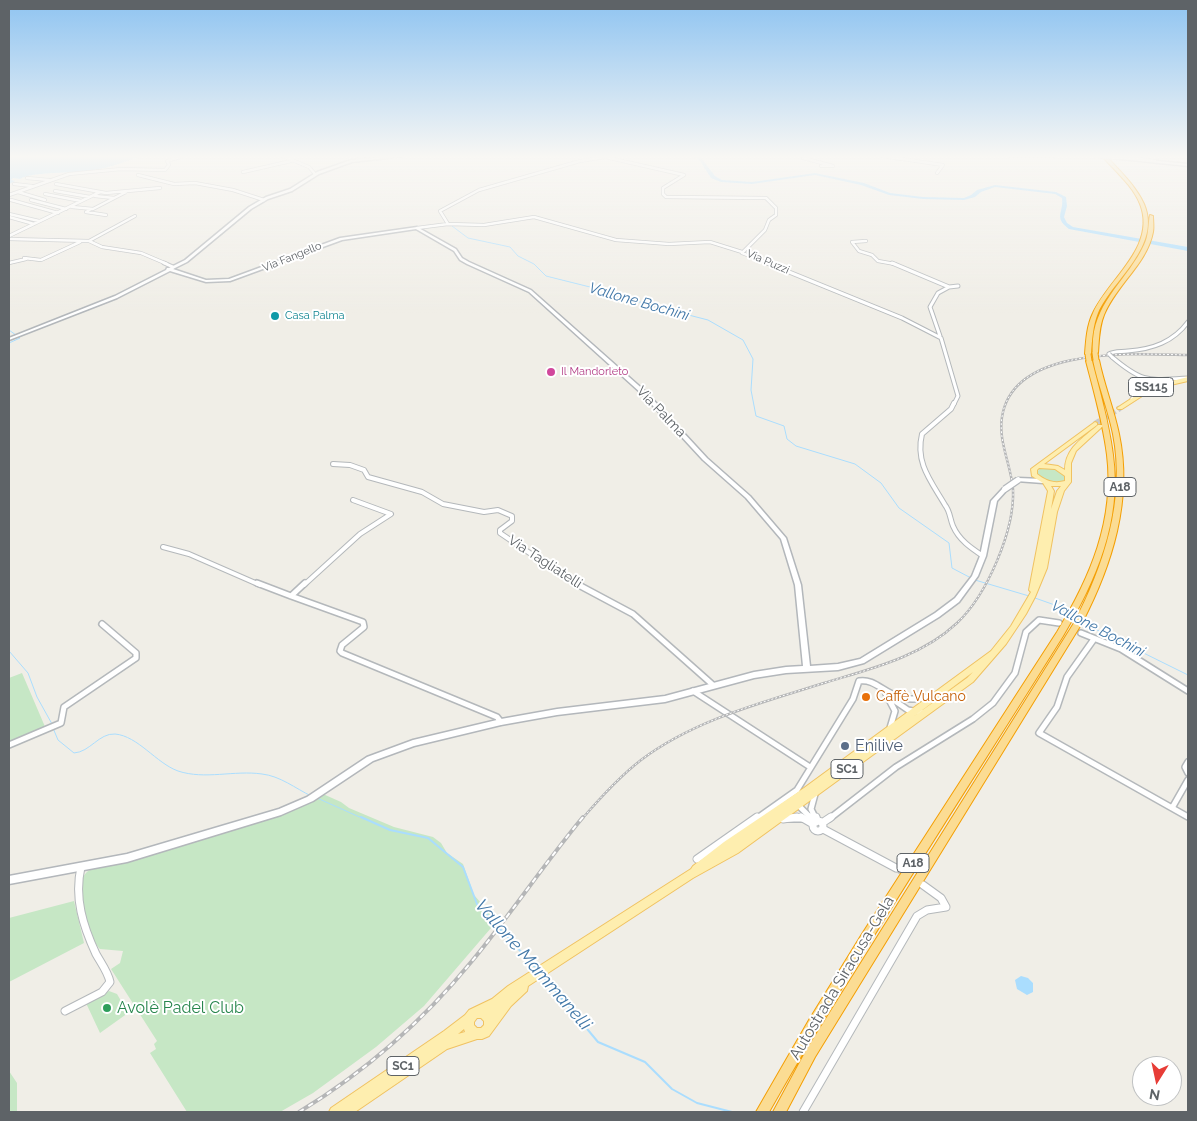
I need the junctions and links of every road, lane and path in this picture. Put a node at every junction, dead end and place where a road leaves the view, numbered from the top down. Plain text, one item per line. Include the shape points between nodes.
1 (41, 208) edge
2 (88, 208) edge
3 (251, 208) edge
4 (445, 208) edge
5 (776, 208) edge
6 (1144, 208) edge
7 (1148, 208) edge
8 (66, 209) edge
9 (93, 209) joint
10 (58, 213) junction
11 (9, 215) edge
12 (106, 215) dead end
13 (134, 216) dead end
14 (39, 221) junction
15 (34, 224) junction
16 (448, 224) junction
17 (417, 228) junction
18 (9, 238) edge
19 (866, 240) dead end
20 (82, 241) junction
21 (89, 241) junction
22 (742, 252) junction
23 (9, 263) edge
24 (173, 267) junction
25 (168, 269) junction
26 (1124, 274) junction
27 (958, 286) dead end
28 (949, 287) junction
29 (1188, 322) edge
30 (940, 336) junction
31 (14, 337) edge
32 (1092, 357) junction
33 (1188, 379) edge
34 (1146, 380) junction
35 (1180, 382) junction
36 (1157, 385) junction
37 (1141, 398) junction
38 (1132, 399) junction
39 (334, 464) dead end
40 (1035, 468) junction
41 (1069, 475) junction
42 (1018, 480) junction
43 (1044, 482) junction
44 (1066, 483) junction
45 (353, 500) dead end
46 (163, 547) dead end
47 (983, 556) junction
48 (292, 596) junction
49 (1031, 596) junction
50 (1058, 623) dead end
51 (102, 624) dead end
52 (1076, 625) junction
53 (1094, 639) junction
54 (994, 652) junction
55 (807, 669) junction
56 (713, 685) junction
57 (1188, 690) edge
58 (692, 691) junction
59 (887, 694) junction
60 (938, 694) junction
61 (917, 714) junction
62 (501, 722) junction
63 (889, 729) junction
64 (9, 745) edge
65 (1188, 762) edge
66 (810, 767) junction
67 (1188, 773) edge
68 (1188, 780) edge
69 (815, 794) junction
70 (794, 804) junction
71 (1172, 808) junction
72 (1188, 817) edge
73 (807, 819) junction
74 (779, 820) junction
75 (818, 824) junction
76 (697, 859) dead end
77 (81, 867) junction
78 (896, 868) tunnel mouth
79 (690, 875) junction
80 (9, 880) edge
81 (923, 885) tunnel mouth
82 (531, 980) junction
83 (65, 1011) dead end
84 (473, 1015) junction
85 (490, 1024) junction
86 (476, 1034) junction
87 (335, 1112) edge
88 (345, 1112) edge
89 (762, 1112) edge
90 (780, 1112) edge
91 (803, 1112) edge

1 - 10 street
2 - 9 street
3 - 24 street via 191,257
4 - 16 street, Via Puzzi via 440,211
5 - 22 street, Via Puzzi via 776,215 765,230
6 - 26 highway, A18 via 1147,232
7 - 26 highway, A18 via 1152,233 1147,246
8 - 10 street
9 - 12 street via 86,212
10 - 14 street
11 - 14 street
11 - 15 street
13 - 21 street
14 - 15 street
15 - 18 street
16 - 17 street, Via Fangello
16 - 22 street, Via Fangello via 484,224 534,217 616,240 669,244 710,242
17 - 25 street, Via Fangello via 342,238 230,280 206,281
17 - 55 street, Via Palma via 455,250 468,263 530,291 644,393 705,459 748,497 788,547 798,584
18 - 20 street
19 - 28 street via 852,242 859,251 872,255 878,261
20 - 21 street
20 - 23 street via 41,260 25,258
21 - 24 street via 102,248 141,253
22 - 30 street, Via Puzzi
24 - 25 street
25 - 31 street via 116,297
26 - 32 highway, A18 via 1102,314
27 - 28 street
28 - 30 street via 938,293 930,307
29 - 34 street via 1176,337 1149,350 1111,352
30 - 47 street via 958,396 951,409 922,434 922,467 948,510 956,532
32 - 52 highway, A18 via 1107,424 1113,474 1109,518 1100,553 1076,607
32 - 52 highway, A18 via 1114,426 1121,476 1117,520 1108,556
33 - 34 street
33 - 35 main road, SS115
33 - 36 main road, SS115
34 - 36 street
34 - 38 street via 1148,386
35 - 36 street
35 - 37 main road, SS115 via 1157,388
36 - 37 street
36 - 38 main road, SS115
37 - 38 main road, SS115 via 1122,409
39 - 56 street, Via Tagliatelli via 364,470 368,477 422,492 442,504 484,512 498,510 512,516 513,519 500,533 581,587 633,614
40 - 41 main road via 1051,466
40 - 41 main road via 1098,425 1074,450 1068,463
40 - 42 street
40 - 43 main road via 1034,475
41 - 44 main road via 1070,480
42 - 43 street
42 - 47 street, bridge via 994,501
43 - 44 main road
43 - 49 main road, SC1 via 1051,491
44 - 49 main road, SC1 via 1058,493 1044,567
45 - 48 street via 390,514 360,534
46 - 48 street via 189,554
47 - 55 street via 975,576 956,600 877,654 852,664
48 - 62 street via 364,622 364,626 342,645 342,653 497,717
49 - 54 main road, SC1 via 1011,631
50 - 75 street via 1039,620 1028,626 1015,672 994,703 906,759
51 - 64 street via 136,653 136,658 64,707 63,720 57,725
52 - 53 street
52 - 89 highway, Autostrada Siracusa-Gela / A18 via 900,882 799,1045
52 - 90 highway, Autostrada Siracusa-Gela / A18 via 811,1053
53 - 57 street via 1121,649
53 - 71 street via 1067,676 1057,707 1039,733
54 - 60 main road, SC1
54 - 61 main road, SC1 via 988,663 970,680
55 - 56 street via 754,675
56 - 58 street
58 - 62 street via 665,699
58 - 66 street
59 - 60 street via 914,700
59 - 61 street
59 - 63 street via 895,714
59 - 66 street via 867,680 859,681 853,698
60 - 61 main road, SC1
61 - 63 main road, SC1
61 - 69 main road, SC1
62 - 77 street via 394,749 357,767 314,797 281,812 154,851
63 - 70 main road, SC1
65 - 67 street via 1185,768
66 - 76 street via 797,790
68 - 71 street
69 - 70 main road, SC1
69 - 75 street via 811,809
70 - 73 street
70 - 74 main road, SC1
70 - 75 street
70 - 79 main road, SC1 via 727,845
71 - 72 street
73 - 74 street
73 - 75 street
74 - 79 main road, SC1 via 720,860
75 - 78 street
77 - 80 street
77 - 83 street via 76,892 82,919 110,982 102,992
79 - 82 main road, SC1
81 - 91 street via 941,898 946,907 927,910 917,916
82 - 84 main road
82 - 85 main road via 507,1002
84 - 85 main road via 487,1014
84 - 86 main road via 469,1028
84 - 87 main road, SC1
85 - 86 main road via 484,1032
86 - 88 main road, SC1 via 444,1044

